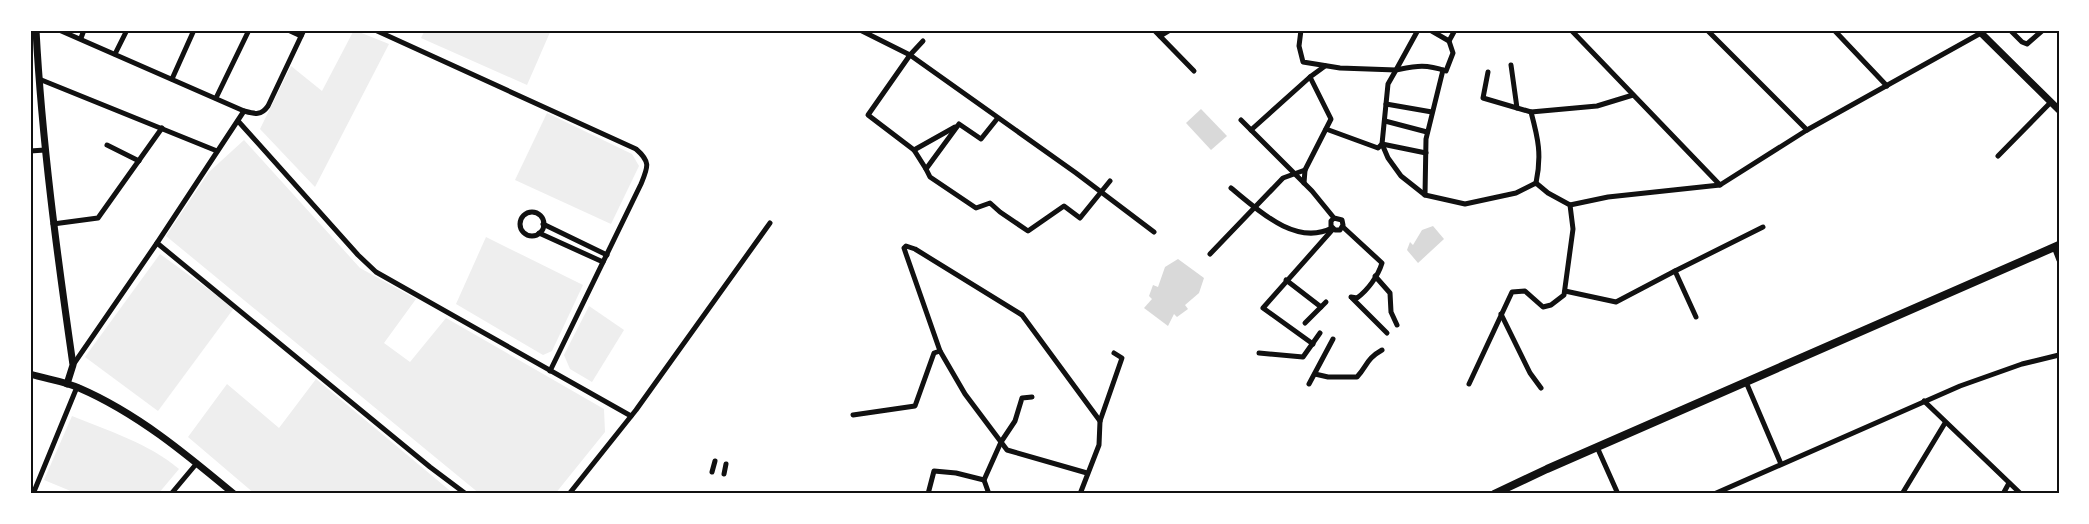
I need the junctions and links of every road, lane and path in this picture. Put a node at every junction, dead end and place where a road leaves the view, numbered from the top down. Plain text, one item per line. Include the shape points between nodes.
1 (36, 30) edge
2 (59, 30) edge
3 (84, 30) edge
4 (127, 30) edge
5 (194, 30) edge
6 (249, 30) edge
7 (288, 30) edge
8 (304, 30) edge
9 (375, 30) edge
10 (860, 30) edge
11 (1154, 30) edge
12 (1170, 30) edge
13 (1301, 30) edge
14 (1418, 30) edge
15 (1430, 30) edge
16 (1455, 30) edge
17 (1571, 30) edge
18 (1707, 30) edge
19 (1834, 30) edge
20 (2010, 30) edge
21 (2043, 30) edge
22 (1979, 32) edge
23 (301, 36) junction
24 (1160, 36) junction
25 (81, 38) junction
26 (923, 41) dead end
27 (1449, 41) junction
28 (115, 54) junction
29 (910, 55) junction
30 (38, 64) junction
31 (1511, 65) dead end
32 (1325, 66) junction
33 (30, 68) edge
34 (1396, 70) junction
35 (1443, 70) junction
36 (1194, 72) dead end
37 (1488, 72) dead end
38 (1310, 77) junction
39 (39, 79) junction
40 (172, 79) junction
41 (1887, 86) junction
42 (1633, 95) junction
43 (216, 98) junction
44 (2051, 102) junction
45 (1386, 104) junction
46 (1517, 108) junction
47 (2059, 110) edge
48 (244, 111) junction
49 (1432, 112) junction
50 (1531, 112) junction
51 (997, 119) junction
52 (1241, 120) dead end
53 (238, 121) junction
54 (1385, 121) junction
55 (958, 124) junction
56 (162, 128) junction
57 (1326, 129) junction
58 (1251, 130) junction
59 (1807, 130) junction
60 (1427, 132) junction
61 (107, 144) dead end
62 (1382, 144) junction
63 (45, 150) junction
64 (914, 150) junction
65 (30, 151) edge
66 (217, 151) junction
67 (1426, 153) junction
68 (1998, 156) dead end
69 (138, 161) junction
70 (926, 169) junction
71 (1305, 170) junction
72 (1295, 174) junction
73 (1110, 182) dead end
74 (1304, 183) junction
75 (1536, 183) junction
76 (1720, 184) junction
77 (1231, 188) dead end
78 (1100, 192) junction
79 (1425, 195) junction
80 (1570, 205) junction
81 (1255, 208) junction
82 (1334, 218) junction
83 (770, 223) dead end
84 (53, 224) junction
85 (543, 224) junction
86 (1343, 227) junction
87 (1764, 227) dead end
88 (1332, 229) junction
89 (1154, 232) dead end
90 (539, 233) junction
91 (157, 243) junction
92 (2056, 246) edge
93 (1210, 254) dead end
94 (607, 255) junction
95 (2059, 260) edge
96 (603, 262) junction
97 (1675, 271) junction
98 (1375, 276) junction
99 (1287, 280) junction
100 (1565, 291) junction
101 (1501, 314) junction
102 (1696, 317) dead end
103 (1305, 323) dead end
104 (1397, 325) dead end
105 (1320, 333) dead end
106 (1388, 333) dead end
107 (1333, 339) dead end
108 (1313, 344) junction
109 (1382, 350) dead end
110 (940, 351) junction
111 (1114, 353) dead end
112 (1259, 353) dead end
113 (2059, 355) edge
114 (73, 365) junction
115 (550, 371) junction
116 (30, 374) edge
117 (1315, 374) junction
118 (1746, 382) junction
119 (67, 384) junction
120 (1309, 384) dead end
121 (1469, 384) dead end
122 (77, 387) junction
123 (1541, 388) dead end
124 (1032, 397) dead end
125 (1924, 401) junction
126 (853, 415) dead end
127 (631, 416) junction
128 (1100, 421) junction
129 (1946, 423) junction
130 (1001, 442) junction
131 (1597, 447) junction
132 (715, 461) dead end
133 (197, 463) junction
134 (726, 464) dead end
135 (1781, 464) junction
136 (712, 472) dead end
137 (1087, 473) junction
138 (724, 474) dead end
139 (984, 480) junction
140 (2009, 483) junction
141 (33, 494) edge
142 (171, 494) edge
143 (234, 494) edge
144 (466, 494) edge
145 (569, 494) edge
146 (928, 494) edge
147 (989, 494) edge
148 (1080, 494) edge
149 (1494, 494) edge
150 (1618, 494) edge
151 (1713, 494) edge
152 (1902, 494) edge
153 (2002, 494) edge
154 (2020, 494) edge

1 - 30 street
2 - 25 street
3 - 25 street
4 - 28 street
5 - 40 street
6 - 43 street
7 - 23 street
8 - 23 street
9 - 94 street via 644,156 647,168
10 - 29 street
11 - 24 street
12 - 24 street
13 - 32 street via 1303,62
14 - 34 street
15 - 27 street
16 - 27 street
17 - 42 street
18 - 59 street
19 - 41 street
20 - 21 street via 2025,44
22 - 41 street
22 - 44 street
23 - 48 street via 265,110 257,114
24 - 36 street
25 - 28 street
26 - 29 street
27 - 35 street via 1453,53 1446,71
28 - 40 street
29 - 51 street
29 - 64 street via 868,115
30 - 33 street
30 - 39 street
31 - 46 street
32 - 34 street
32 - 38 street
34 - 35 street via 1418,66
34 - 45 street via 1388,84
35 - 49 street
37 - 46 street via 1483,98
38 - 57 street via 1331,119
38 - 58 street
39 - 56 street
39 - 63 street
40 - 43 street
41 - 59 street
42 - 50 street via 1597,106
42 - 76 street
43 - 48 street
44 - 47 street
44 - 68 street
45 - 49 street
45 - 54 street
46 - 50 street
48 - 53 street
49 - 60 street
50 - 75 street via 1539,142
51 - 55 street via 981,139
51 - 78 street
52 - 58 street
53 - 66 street
53 - 115 street via 369,266
54 - 60 street
54 - 62 street
55 - 64 street
55 - 70 street
56 - 66 street
56 - 69 street
57 - 62 street via 1378,148
57 - 71 street
58 - 72 street
59 - 76 street
60 - 67 street
61 - 69 street
62 - 67 street
62 - 79 street via 1401,176
63 - 65 street
63 - 84 street
64 - 70 street
66 - 91 street
67 - 79 street
69 - 84 street via 98,218
70 - 78 street via 930,177 976,208 990,203 1028,231 1064,206 1080,218
71 - 72 street
71 - 74 street
72 - 74 street
72 - 81 street via 1283,178
73 - 78 street
74 - 82 street
75 - 79 street via 1516,193 1465,204
75 - 80 street
76 - 80 street
77 - 81 street
78 - 89 street
80 - 100 street via 1573,229
81 - 88 street via 1281,227 1308,232
81 - 93 street
82 - 86 street via 1342,220
82 - 88 street
83 - 127 street
84 - 114 street
85 - 90 street
85 - 90 street via 534,212 521,219 524,233
85 - 94 street
86 - 88 street via 1338,231
86 - 98 street via 1382,263
87 - 97 street
88 - 99 street
90 - 96 street
91 - 114 street
91 - 144 street
92 - 95 street
92 - 118 main road
94 - 96 street
96 - 115 street
97 - 100 street via 1616,302
97 - 102 street
98 - 104 street via 1390,293 1391,312
98 - 106 street via 1365,292 1352,297
99 - 103 street via 1324,304
99 - 108 street via 1263,308
100 - 101 street via 1551,305 1543,307 1525,291 1512,292
101 - 121 street
101 - 123 street
105 - 108 street
107 - 117 street
108 - 112 street via 1303,357
109 - 117 street via 1369,357 1357,376
110 - 126 street via 934,353 915,406
110 - 128 street via 906,246 1022,315
110 - 130 street via 965,394
111 - 128 street via 1122,358
113 - 125 street via 1989,374
114 - 119 street
115 - 127 street
116 - 119 street
117 - 120 street
118 - 131 main road
118 - 135 street
119 - 122 street
122 - 133 street via 135,417
122 - 141 street
124 - 130 street via 1022,398 1015,421
125 - 129 street
125 - 135 street
127 - 145 street
128 - 137 street via 1100,445
129 - 140 street
129 - 152 street
130 - 137 street via 1007,450
130 - 139 street
131 - 149 main road
131 - 150 street
132 - 136 street
133 - 142 street
133 - 143 street
134 - 138 street
135 - 151 street
137 - 148 street
139 - 146 street via 934,471
139 - 147 street
140 - 153 street
140 - 154 street

